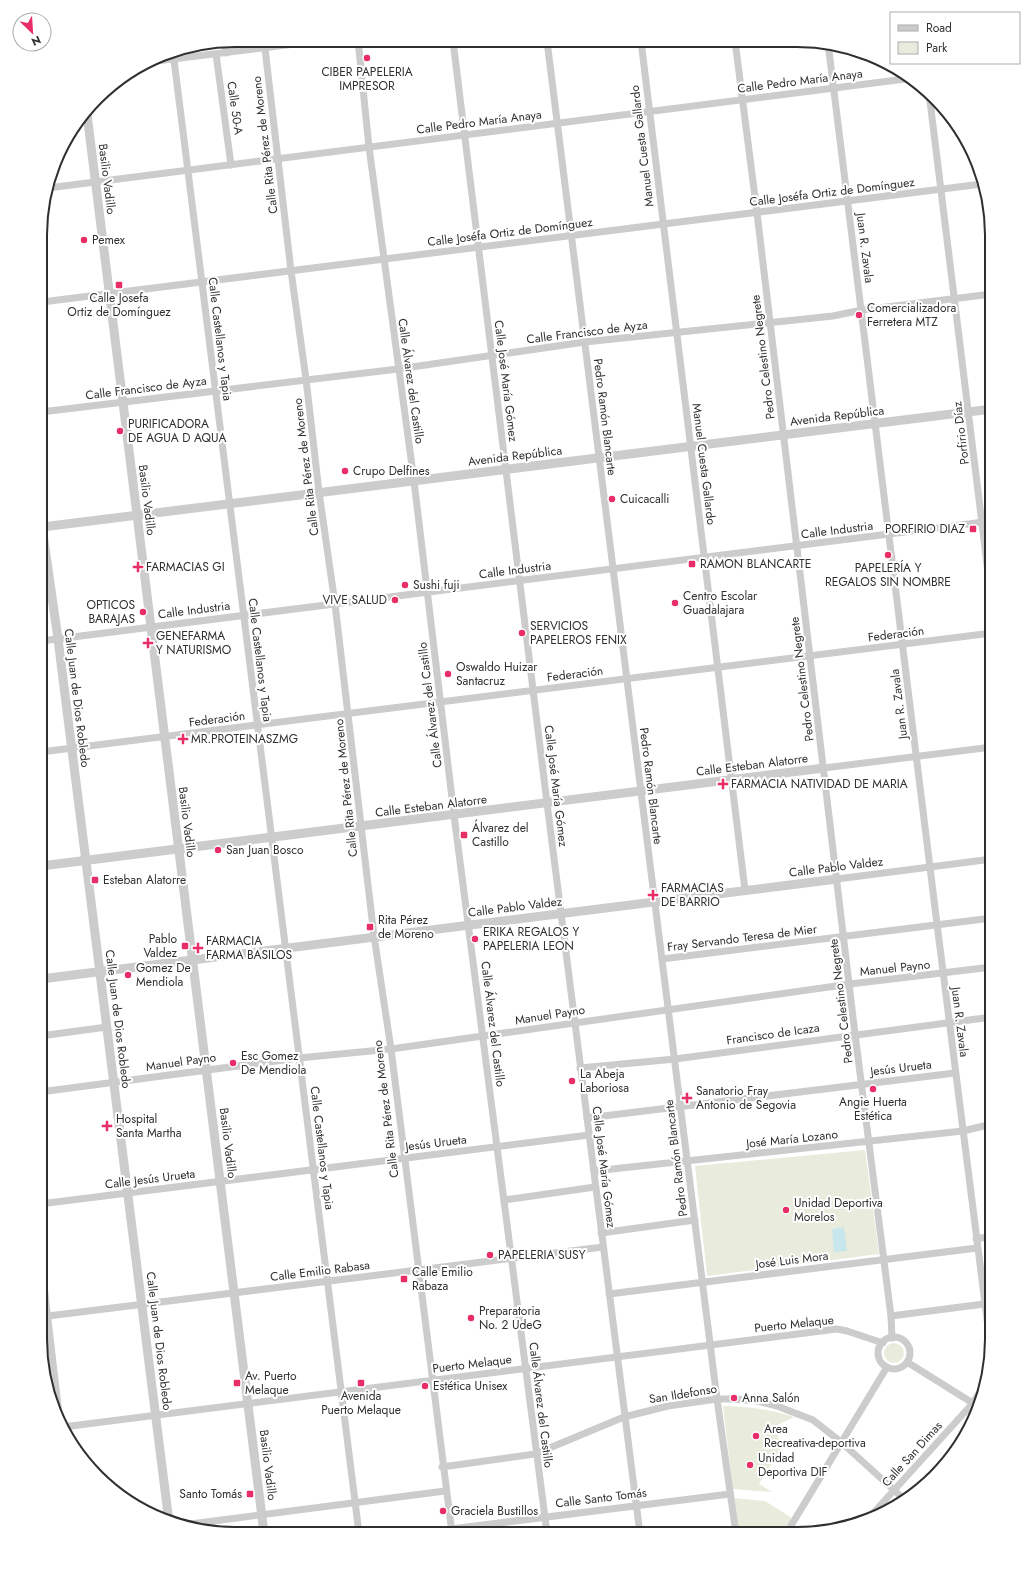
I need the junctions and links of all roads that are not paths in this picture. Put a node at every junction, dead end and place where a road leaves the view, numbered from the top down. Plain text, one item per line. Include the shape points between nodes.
1 (225, 47) edge
2 (273, 47) edge
3 (359, 47) edge
4 (454, 47) edge
5 (548, 47) edge
6 (642, 47) edge
7 (736, 47) edge
8 (265, 48) junction
9 (829, 50) edge
10 (226, 53) junction
11 (216, 54) junction
12 (178, 56) edge
13 (173, 57) edge
14 (902, 79) edge
15 (834, 88) junction
16 (742, 100) junction
17 (930, 102) edge
18 (649, 112) junction
19 (88, 118) edge
20 (557, 123) junction
21 (464, 135) junction
22 (369, 147) junction
23 (277, 159) junction
24 (231, 165) junction
25 (188, 170) junction
26 (95, 182) junction
27 (978, 184) edge
28 (53, 187) edge
29 (941, 189) junction
30 (848, 201) junction
31 (757, 213) junction
32 (662, 224) junction
33 (571, 236) junction
34 (478, 247) junction
35 (383, 259) junction
36 (291, 271) junction
37 (202, 282) junction
38 (109, 294) junction
39 (985, 295) edge
40 (954, 298) junction
41 (47, 301) edge
42 (862, 310) junction
43 (769, 321) junction
44 (676, 333) junction
45 (585, 342) junction
46 (492, 356) junction
47 (398, 368) junction
48 (306, 379) junction
49 (215, 391) junction
50 (123, 402) junction
51 (985, 410) edge
52 (47, 411) edge
53 (969, 412) junction
54 (875, 423) junction
55 (783, 434) junction
56 (690, 446) junction
57 (599, 458) junction
58 (506, 469) junction
59 (414, 481) junction
60 (319, 492) junction
61 (230, 503) junction
62 (137, 515) junction
63 (47, 523) edge
64 (982, 523) junction
65 (985, 523) edge
66 (889, 534) junction
67 (797, 546) junction
68 (985, 548) edge
69 (704, 557) junction
70 (47, 565) edge
71 (613, 569) junction
72 (519, 580) junction
73 (427, 592) junction
74 (335, 604) junction
75 (244, 615) junction
76 (151, 627) junction
77 (985, 634) edge
78 (58, 639) junction
79 (47, 640) edge
80 (903, 645) junction
81 (811, 656) junction
82 (718, 667) junction
83 (627, 678) junction
84 (533, 690) junction
85 (440, 702) junction
86 (348, 713) junction
87 (257, 725) junction
88 (165, 736) junction
89 (71, 748) junction
90 (985, 748) edge
91 (47, 751) edge
92 (916, 757) junction
93 (824, 768) junction
94 (732, 780) junction
95 (641, 791) junction
96 (547, 803) junction
97 (454, 815) junction
98 (360, 826) junction
99 (272, 837) junction
100 (179, 849) junction
101 (86, 860) junction
102 (985, 861) edge
103 (47, 865) edge
104 (930, 866) junction
105 (837, 879) junction
106 (745, 890) junction
107 (655, 901) junction
108 (561, 913) junction
109 (985, 919) edge
110 (937, 924) junction
111 (468, 925) junction
112 (374, 936) junction
113 (844, 936) junction
114 (286, 947) junction
115 (662, 959) junction
116 (192, 960) junction
117 (985, 968) edge
118 (100, 972) junction
119 (943, 974) junction
120 (47, 978) edge
121 (850, 984) junction
122 (669, 1009) junction
123 (985, 1018) edge
124 (574, 1022) junction
125 (950, 1022) junction
126 (107, 1027) junction
127 (855, 1034) junction
128 (47, 1035) edge
129 (484, 1036) junction
130 (390, 1049) junction
131 (300, 1058) junction
132 (675, 1059) junction
133 (580, 1068) junction
134 (206, 1070) junction
135 (955, 1072) junction
136 (114, 1082) junction
137 (862, 1084) junction
138 (47, 1091) edge
139 (681, 1107) junction
140 (587, 1118) junction
141 (985, 1126) edge
142 (963, 1131) junction
143 (589, 1135) junction
144 (869, 1142) junction
145 (497, 1147) junction
146 (403, 1158) junction
147 (687, 1161) junction
148 (314, 1170) junction
149 (594, 1171) junction
150 (262, 1176) joint
151 (221, 1182) junction
152 (596, 1187) junction
153 (128, 1194) junction
154 (504, 1200) junction
155 (47, 1203) edge
156 (695, 1220) junction
157 (601, 1233) junction
158 (985, 1237) edge
159 (976, 1239) junction
160 (603, 1246) junction
161 (977, 1248) junction
162 (511, 1258) junction
163 (884, 1259) junction
164 (417, 1270) junction
165 (328, 1281) junction
166 (703, 1282) junction
167 (234, 1293) junction
168 (609, 1294) junction
169 (142, 1304) junction
170 (984, 1304) junction
171 (47, 1308) edge
172 (985, 1309) edge
173 (48, 1316) junction
174 (892, 1316) junction
175 (892, 1338) junction
176 (882, 1343) junction
177 (710, 1344) junction
178 (617, 1356) junction
179 (908, 1362) junction
180 (887, 1367) junction
181 (525, 1368) junction
182 (431, 1380) junction
183 (342, 1392) junction
184 (717, 1398) junction
185 (58, 1402) edge
186 (248, 1403) junction
187 (974, 1404) edge
188 (971, 1410) edge
189 (156, 1415) junction
190 (624, 1417) junction
191 (68, 1426) edge
192 (841, 1442) junction
193 (535, 1454) junction
194 (442, 1467) junction
195 (894, 1490) junction
196 (446, 1491) junction
197 (730, 1494) junction
198 (901, 1496) edge
199 (356, 1503) junction
200 (637, 1505) junction
201 (876, 1510) edge
202 (168, 1515) edge
203 (262, 1515) junction
204 (545, 1517) junction
205 (198, 1523) edge
206 (263, 1527) edge
207 (358, 1527) edge
208 (450, 1527) edge
209 (478, 1527) edge
210 (546, 1527) edge
211 (639, 1527) edge
212 (735, 1527) edge
213 (790, 1527) edge

1 - 10 street
2 - 8 street
3 - 22 street, Calle Álvarez del Castillo
4 - 21 street, Calle José María Gómez
5 - 20 street, Pedro Ramón Blancarte
6 - 18 street, Manuel Cuesta Gallardo
7 - 16 street, Pedro Celestino Negrete
8 - 10 street
8 - 23 street, Calle Rita Pérez de Moreno
9 - 15 street, Juan R. Zavala
10 - 11 street
11 - 12 street
11 - 24 street, Calle 50-A
13 - 25 street, Calle Castellanos y Tapia
14 - 15 street, Calle Pedro María Anaya
15 - 16 street, Calle Pedro María Anaya
15 - 30 street, Juan R. Zavala
16 - 18 street, Calle Pedro María Anaya
16 - 31 street, Pedro Celestino Negrete
17 - 29 street, Porfirio Díaz
18 - 20 street, Calle Pedro María Anaya
18 - 32 street, Manuel Cuesta Gallardo
19 - 26 street, Basilio Vadillo
20 - 21 street, Calle Pedro María Anaya
20 - 33 street, Pedro Ramón Blancarte
21 - 22 street, Calle Pedro María Anaya
21 - 34 street, Calle José María Gómez
22 - 23 street, Calle Pedro María Anaya
22 - 35 street, Calle Álvarez del Castillo
23 - 24 street, Calle Pedro María Anaya
23 - 36 street, Calle Rita Pérez de Moreno
24 - 25 street, Calle Pedro María Anaya
25 - 26 street, Calle Pedro María Anaya
25 - 37 street, Calle Castellanos y Tapia
26 - 28 street, Calle Pedro María Anaya
26 - 38 street, Basilio Vadillo
27 - 29 street, Calle Joséfa Ortiz de Domínguez
29 - 30 street, Calle Joséfa Ortiz de Domínguez
29 - 40 street, Porfirio Díaz
30 - 31 street, Calle Joséfa Ortiz de Domínguez
30 - 42 street, Juan R. Zavala
31 - 32 street, Calle Joséfa Ortiz de Domínguez
31 - 43 street, Pedro Celestino Negrete
32 - 33 street, Calle Joséfa Ortiz de Domínguez
32 - 44 street, Manuel Cuesta Gallardo
33 - 34 street, Calle Joséfa Ortiz de Domínguez
33 - 45 street, Pedro Ramón Blancarte
34 - 35 street, Calle Joséfa Ortiz de Domínguez
34 - 46 street, Calle José María Gómez
35 - 36 street, Calle Joséfa Ortiz de Domínguez
35 - 47 street, Calle Álvarez del Castillo
36 - 37 street, Calle Joséfa Ortiz de Domínguez
36 - 48 street, Calle Rita Pérez de Moreno
37 - 38 street, Calle Joséfa Ortiz de Domínguez
37 - 49 street, Calle Castellanos y Tapia
38 - 41 street, Calle Joséfa Ortiz de Domínguez
38 - 50 street, Basilio Vadillo
39 - 40 street, Calle Francisco de Ayza
40 - 42 street, Calle Francisco de Ayza
40 - 53 street, Porfirio Díaz
42 - 43 street, Calle Francisco de Ayza via 833,316
42 - 54 street, Juan R. Zavala
43 - 44 street, Calle Francisco de Ayza
43 - 55 street, Pedro Celestino Negrete
44 - 45 street, Calle Francisco de Ayza
44 - 56 street, Manuel Cuesta Gallardo
45 - 46 street, Calle Francisco de Ayza
45 - 57 street, Pedro Ramón Blancarte
46 - 47 street, Calle Francisco de Ayza
46 - 58 street, Calle José María Gómez
47 - 48 street, Calle Francisco de Ayza
47 - 59 street, Calle Álvarez del Castillo
48 - 49 street, Calle Francisco de Ayza
48 - 60 street, Calle Rita Pérez de Moreno
49 - 50 street, Calle Francisco de Ayza
49 - 61 street, Calle Castellanos y Tapia
50 - 52 street, Calle Francisco de Ayza
50 - 62 street, Basilio Vadillo
51 - 53 street, Avenida República
53 - 54 street, Avenida República
53 - 64 street, Porfirio Díaz
54 - 55 street, Avenida República
54 - 66 street, Juan R. Zavala
55 - 56 street, Avenida República
55 - 67 street, Pedro Celestino Negrete
56 - 57 street, Avenida República
56 - 69 street, Manuel Cuesta Gallardo
57 - 58 street, Avenida República
57 - 71 street, Pedro Ramón Blancarte
58 - 59 street, Avenida República
58 - 72 street, Calle José María Gómez
59 - 60 street, Avenida República
59 - 73 street, Calle Álvarez del Castillo
60 - 61 street, Avenida República
60 - 74 street, Calle Rita Pérez de Moreno
61 - 62 street, Avenida República
61 - 75 street, Calle Castellanos y Tapia
62 - 63 street, Avenida República
62 - 76 street, Basilio Vadillo
64 - 65 street, Calle Industria
64 - 66 street, Calle Industria
64 - 68 street, Porfirio Díaz
66 - 67 street, Calle Industria
66 - 80 street, Juan R. Zavala
67 - 69 street, Calle Industria
67 - 81 street, Pedro Celestino Negrete
69 - 71 street, Calle Industria
69 - 82 street, Manuel Cuesta Gallardo
70 - 78 street, Calle Juan de Dios Robledo
71 - 72 street, Calle Industria
71 - 83 street, Pedro Ramón Blancarte
72 - 73 street, Calle Industria
72 - 84 street, Calle José María Gómez
73 - 74 street, Calle Industria
73 - 85 street, Calle Álvarez del Castillo
74 - 75 street, Calle Industria
74 - 86 street, Calle Rita Pérez de Moreno
75 - 76 street, Calle Industria
75 - 87 street, Calle Castellanos y Tapia
76 - 78 street, Calle Industria
76 - 88 street, Basilio Vadillo
77 - 80 street, Federación
78 - 79 street, Calle Industria
78 - 89 street, Calle Juan de Dios Robledo
80 - 81 street, Federación
80 - 92 street, Juan R. Zavala
81 - 82 street, Federación
81 - 93 street, Pedro Celestino Negrete
82 - 83 street, Federación
82 - 94 street, Manuel Cuesta Gallardo
83 - 84 street, Federación
83 - 95 street, Pedro Ramón Blancarte
84 - 85 street, Federación
84 - 96 street, Calle José María Gómez
85 - 86 street, Federación
85 - 97 street, Calle Álvarez del Castillo
86 - 87 street, Federación
86 - 98 street, Calle Rita Pérez de Moreno
87 - 88 street, Federación
87 - 99 street, Calle Castellanos y Tapia
88 - 89 street, Federación
88 - 100 street, Basilio Vadillo
89 - 91 street, Federación
89 - 101 street, Calle Juan de Dios Robledo
90 - 92 street
92 - 93 street
92 - 104 street, Juan R. Zavala
93 - 94 street, Calle Esteban Alatorre
93 - 105 street, Pedro Celestino Negrete
94 - 95 street, Calle Esteban Alatorre
94 - 106 street, Manuel Cuesta Gallardo
95 - 96 street, Calle Esteban Alatorre
95 - 107 street, Pedro Ramón Blancarte
96 - 97 street, Calle Esteban Alatorre
96 - 108 street, Calle José María Gómez
97 - 98 street, Calle Esteban Alatorre
97 - 111 street, Calle Álvarez del Castillo
98 - 99 street, Calle Esteban Alatorre
98 - 112 street, Calle Rita Pérez de Moreno
99 - 100 street, Calle Esteban Alatorre
99 - 114 street, Calle Castellanos y Tapia
100 - 101 street, Calle Esteban Alatorre
100 - 116 street, Basilio Vadillo
101 - 103 street, Calle Esteban Alatorre
101 - 118 street, Calle Juan de Dios Robledo
102 - 104 street, Calle Pablo Valdez
104 - 105 street, Calle Pablo Valdez
104 - 110 street, Juan R. Zavala
105 - 106 street, Calle Pablo Valdez
105 - 113 street, Pedro Celestino Negrete
106 - 107 street, Calle Pablo Valdez
107 - 108 street, Calle Pablo Valdez
107 - 115 street, Pedro Ramón Blancarte
108 - 111 street, Calle Pablo Valdez
108 - 124 street, Calle José María Gómez
109 - 110 street, Fray Servando Teresa de Mier
110 - 113 street, Fray Servando Teresa de Mier
110 - 119 street, Juan R. Zavala
111 - 112 street, Calle Pablo Valdez
111 - 129 street, Calle Álvarez del Castillo
112 - 114 street, Calle Pablo Valdez
112 - 130 street, Calle Rita Pérez de Moreno
113 - 115 street, Fray Servando Teresa de Mier
113 - 121 street, Pedro Celestino Negrete
114 - 116 street, Calle Pablo Valdez
114 - 131 street, Calle Castellanos y Tapia
115 - 122 street, Pedro Ramón Blancarte
116 - 118 street, Calle Pablo Valdez
116 - 134 street, Basilio Vadillo
117 - 119 street, Manuel Payno
118 - 120 street, Calle Pablo Valdez
118 - 126 street, Calle Juan de Dios Robledo
119 - 121 street, Manuel Payno
119 - 125 street, Juan R. Zavala
121 - 122 street, Manuel Payno
121 - 127 street, Pedro Celestino Negrete
122 - 124 street, Manuel Payno
122 - 132 street, Pedro Ramón Blancarte
123 - 125 street, Francisco de Icaza
124 - 129 street, Manuel Payno
124 - 133 street, Calle José María Gómez
125 - 127 street, Francisco de Icaza
125 - 135 street, Juan R. Zavala
126 - 128 street
126 - 136 street, Calle Juan de Dios Robledo
127 - 132 street, Francisco de Icaza
127 - 137 street, Pedro Celestino Negrete
129 - 130 street, Manuel Payno
129 - 145 street, Calle Álvarez del Castillo
130 - 131 street, Manuel Payno
130 - 146 street, Calle Rita Pérez de Moreno
131 - 134 street, Manuel Payno
131 - 148 street, Calle Castellanos y Tapia
132 - 133 street, Francisco de Icaza
132 - 139 street, Pedro Ramón Blancarte
133 - 140 street, Calle José María Gómez
134 - 136 street, Manuel Payno
134 - 151 street, Basilio Vadillo
135 - 137 street, Jesús Urueta
135 - 142 street, Juan R. Zavala
136 - 138 street, Manuel Payno
136 - 153 street, Calle Juan de Dios Robledo
137 - 139 street, Jesús Urueta
137 - 144 street, Pedro Celestino Negrete
139 - 140 street, Jesús Urueta
139 - 147 street, Pedro Ramón Blancarte
140 - 143 street, Calle José María Gómez
141 - 142 street, José María Lozano
142 - 144 street, José María Lozano
142 - 159 street, Juan R. Zavala
143 - 145 street, Jesús Urueta
143 - 149 street, Calle José María Gómez
144 - 147 street, José María Lozano
144 - 163 street, Pedro Celestino Negrete
145 - 146 street, Jesús Urueta
145 - 154 street, Calle Álvarez del Castillo
146 - 148 street, Jesús Urueta
146 - 164 street, Calle Rita Pérez de Moreno
147 - 149 street, José María Lozano
147 - 156 street, Pedro Ramón Blancarte
148 - 150 street, Jesús Urueta
148 - 165 street, Calle Castellanos y Tapia
149 - 152 street, Calle José María Gómez
150 - 151 street, Calle Jesús Urueta
151 - 153 street, Calle Jesús Urueta
151 - 167 street, Basilio Vadillo
152 - 154 street
152 - 157 street, Calle José María Gómez
153 - 155 street, Calle Jesús Urueta
153 - 169 street, Calle Juan de Dios Robledo
154 - 162 street, Calle Álvarez del Castillo
156 - 157 street
156 - 166 street, Pedro Ramón Blancarte
157 - 160 street, Calle José María Gómez
158 - 159 street
159 - 161 street, Juan R. Zavala
160 - 162 street, Calle Emilio Rabasa
160 - 168 street, Calle José María Gómez
161 - 163 street, José Luis Mora
161 - 170 street, Juan R. Zavala
162 - 164 street, Calle Emilio Rabasa
162 - 181 street, Calle Álvarez del Castillo
163 - 166 street, José Luis Mora
163 - 174 street, Pedro Celestino Negrete
164 - 165 street, Calle Emilio Rabasa
164 - 182 street, Calle Rita Pérez de Moreno
165 - 167 street, Calle Emilio Rabasa
165 - 183 street, Calle Castellanos y Tapia
166 - 168 street, José Luis Mora
166 - 177 street, Pedro Ramón Blancarte
167 - 169 street, Calle Emilio Rabasa
167 - 186 street, Basilio Vadillo
168 - 178 street, Calle José María Gómez
169 - 173 street, Calle Emilio Rabasa
169 - 189 street, Calle Juan de Dios Robledo
170 - 172 street, Juan R. Zavala
170 - 174 street
171 - 173 street
173 - 185 street
174 - 175 street, Pedro Celestino Negrete
175 - 176 street
175 - 179 street via 898,1338 908,1345
176 - 177 street, Puerto Melaque via 837,1329
176 - 180 street via 880,1359
177 - 178 street, Puerto Melaque
177 - 184 street, Pedro Ramón Blancarte
178 - 181 street, Puerto Melaque
178 - 190 street, Calle José María Gómez
179 - 180 street via 898,1369
179 - 187 street
180 - 192 street
181 - 182 street, Puerto Melaque
181 - 193 street, Calle Álvarez del Castillo
182 - 183 street, Puerto Melaque
182 - 194 street, Calle Rita Pérez de Moreno
183 - 186 street, Puerto Melaque
183 - 199 street, Calle Castellanos y Tapia
184 - 190 street, San Ildefonso
184 - 192 street, San Ildefonso via 758,1401 791,1410 820,1425
184 - 197 street, Pedro Ramón Blancarte
186 - 189 street, Puerto Melaque
186 - 203 street, Basilio Vadillo
188 - 195 street, Calle San Dimas
189 - 191 street, Puerto Melaque
189 - 202 street, Calle Juan de Dios Robledo
190 - 193 street, San Ildefonso
190 - 200 street, Calle José María Gómez
192 - 195 street, San Ildefonso
192 - 213 street
193 - 194 street, San Ildefonso
193 - 204 street, Calle Álvarez del Castillo
194 - 196 street, Calle Rita Pérez de Moreno
195 - 198 street, San Ildefonso
195 - 201 street, Calle San Dimas
196 - 199 street
196 - 208 street, Calle Rita Pérez de Moreno
197 - 200 street, Calle Santo Tomás
197 - 212 street, Pedro Ramón Blancarte
199 - 203 street
199 - 207 street, Calle Castellanos y Tapia
200 - 204 street, Calle Santo Tomás
200 - 211 street, Calle José María Gómez
203 - 205 street
203 - 206 street, Basilio Vadillo
204 - 209 street, Calle Santo Tomás
204 - 210 street, Calle Álvarez del Castillo

